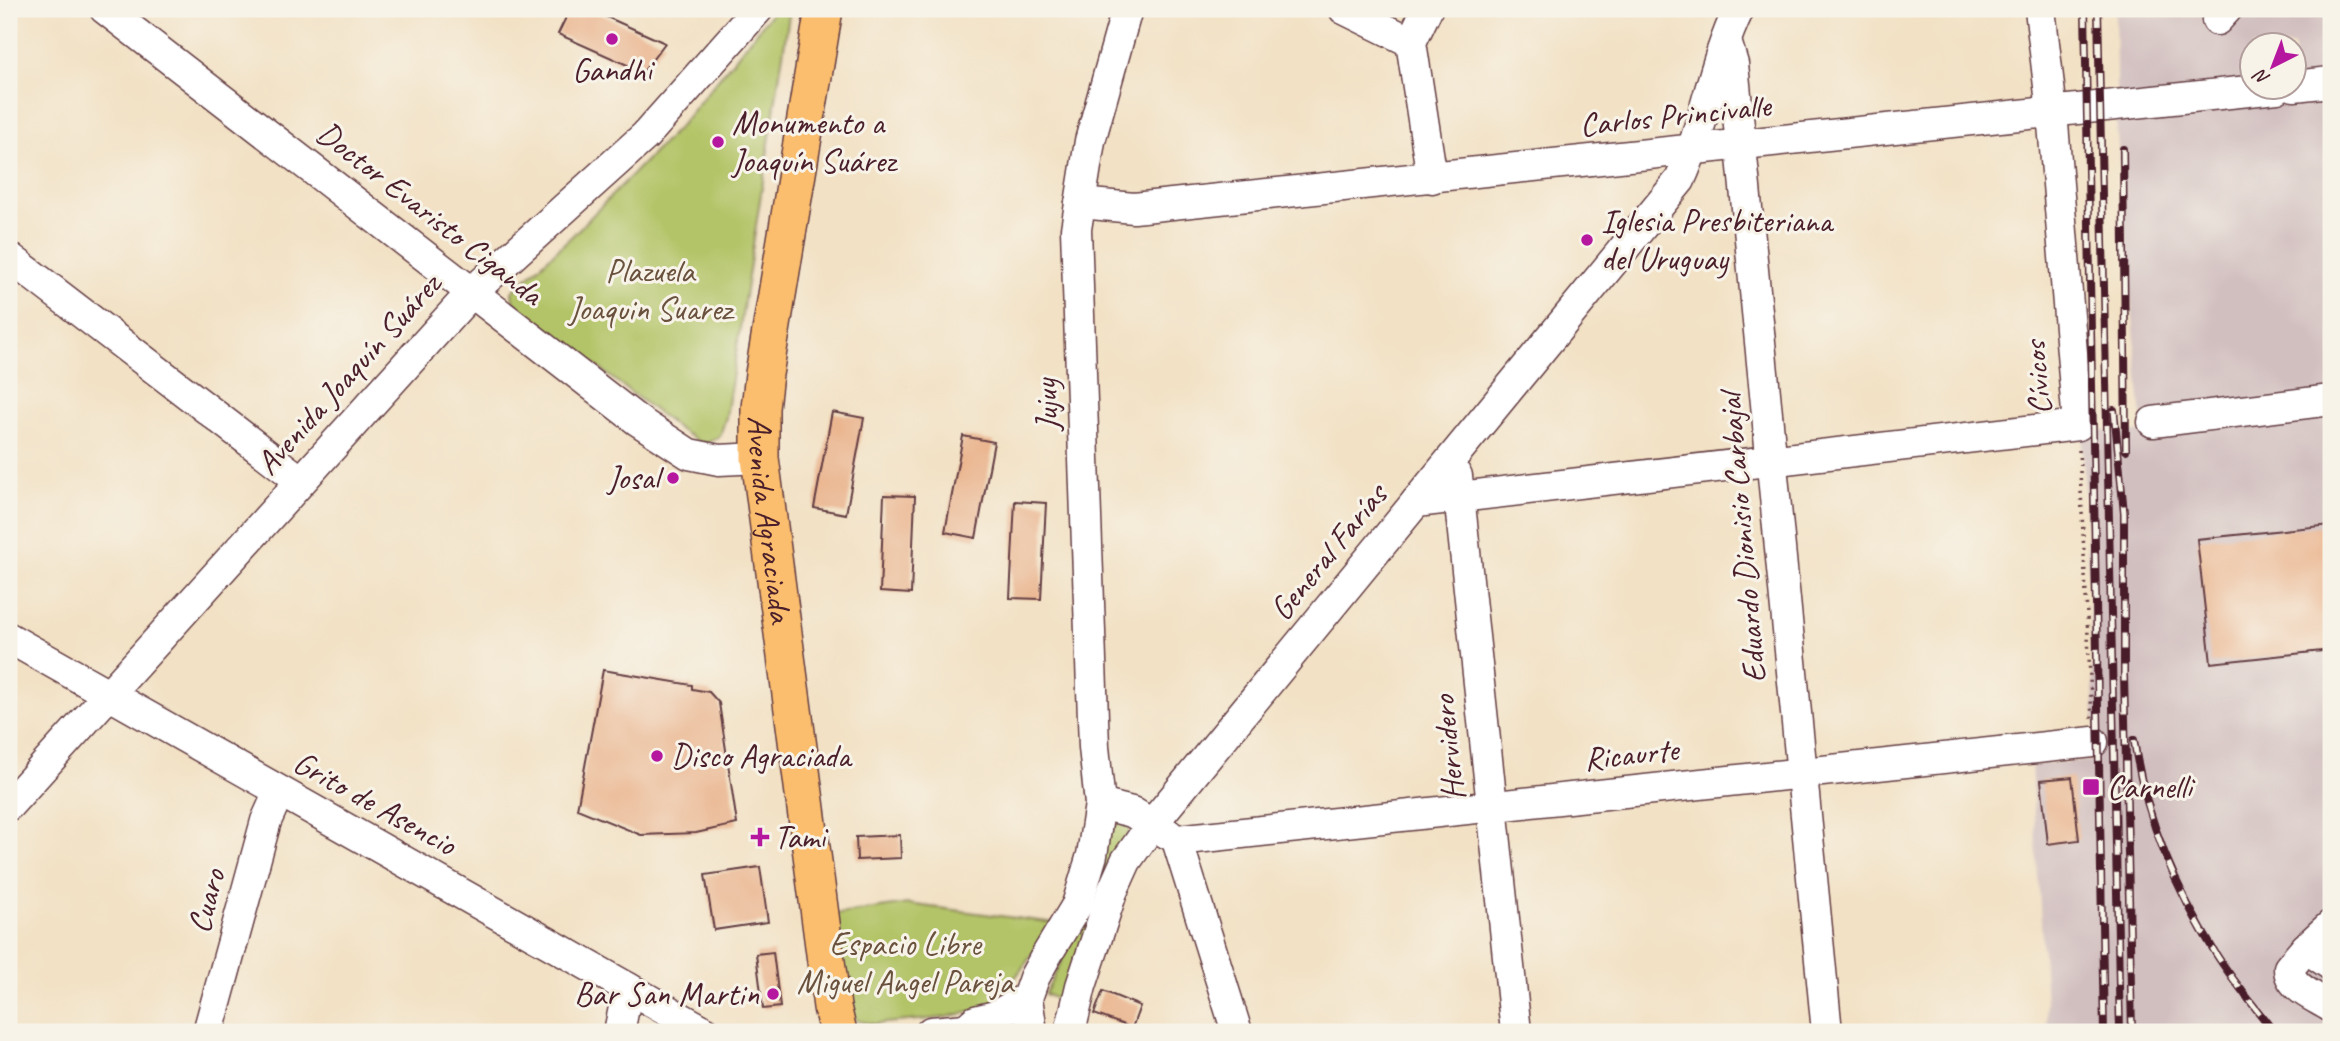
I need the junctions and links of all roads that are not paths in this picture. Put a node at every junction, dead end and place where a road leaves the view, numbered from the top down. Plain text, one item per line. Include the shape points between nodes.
1 (105, 9) edge
2 (758, 9) edge
3 (800, 9) edge
4 (824, 9) edge
5 (1127, 9) edge
6 (1344, 9) edge
7 (1427, 9) edge
8 (1739, 9) edge
9 (2040, 9) edge
10 (138, 20) edge
11 (1725, 37) junction
12 (1411, 42) junction
13 (2331, 82) edge
14 (2308, 84) edge
15 (2238, 92) edge
16 (2052, 112) junction
17 (1741, 145) junction
18 (1693, 150) junction
19 (1432, 178) junction
20 (1080, 203) junction
21 (9, 257) edge
22 (472, 292) junction
23 (2331, 400) edge
24 (2153, 422) road end
25 (1455, 456) junction
26 (750, 458) junction
27 (1771, 461) junction
28 (301, 481) junction
29 (1459, 496) junction
30 (1416, 502) junction
31 (9, 638) edge
32 (108, 693) junction
33 (2093, 742) road end
34 (1801, 773) junction
35 (279, 792) junction
36 (1101, 804) junction
37 (9, 805) edge
38 (1492, 805) junction
39 (1153, 823) junction
40 (1177, 840) junction
41 (2331, 925) edge
42 (2306, 948) junction
43 (2331, 965) edge
44 (628, 989) junction
45 (1027, 998) junction
46 (2331, 1007) edge
47 (969, 1031) edge
48 (1062, 1031) edge
49 (208, 1032) edge
50 (619, 1032) edge
51 (711, 1032) edge
52 (816, 1032) edge
53 (838, 1032) edge
54 (931, 1032) edge
55 (1032, 1032) edge
56 (1237, 1032) edge
57 (1516, 1032) edge
58 (1827, 1032) edge

1 - 10 street, Doctor Evaristo Ciganda
2 - 22 street, Avenida Joaquín Suárez via 645,136
3 - 26 main road, Avenida Agraciada via 739,381 737,417
4 - 26 main road, Avenida Agraciada
5 - 20 street, Jujuy via 1090,141
6 - 12 street
7 - 12 street
8 - 11 street, General Farías
9 - 16 street, Cívicos
10 - 22 street, Doctor Evaristo Ciganda
11 - 17 street, Eduardo Dionisio Carbajal via 1733,64
11 - 18 street, General Farías
12 - 19 street
13 - 14 street
15 - 16 street, Carlos Princivalle
16 - 17 street, Carlos Princivalle
16 - 27 street, Cívicos via 2078,425
17 - 18 street, Carlos Princivalle
17 - 27 street, Eduardo Dionisio Carbajal
18 - 19 street, Carlos Princivalle
18 - 25 street, General Farías via 1665,200
19 - 20 street, Carlos Princivalle via 1134,208
20 - 36 street, Jujuy via 1076,229 1094,747
21 - 28 street
22 - 26 street, Doctor Evaristo Ciganda via 637,420 689,454 706,459
22 - 28 street, Avenida Joaquín Suárez
23 - 24 street
25 - 29 street, Hervidero
25 - 30 street, General Farías
26 - 52 main road, Avenida Agraciada via 782,804
26 - 53 main road, Avenida Agraciada
27 - 29 street
27 - 34 street, Eduardo Dionisio Carbajal
28 - 32 street, Avenida Joaquín Suárez
29 - 30 street
29 - 38 street, Hervidero
30 - 39 street, General Farías
31 - 32 street, Grito de Asencio
32 - 35 street, Grito de Asencio
32 - 37 street, Avenida Joaquín Suárez
33 - 34 street, Ricaurte
34 - 38 street, Ricaurte
34 - 58 street, Eduardo Dionisio Carbajal
35 - 44 street, Grito de Asencio
35 - 49 street, Cuaro via 266,821
36 - 39 street
36 - 45 street, Jujuy via 1077,905
38 - 40 street, Ricaurte
38 - 57 street, Hervidero
39 - 40 street
39 - 48 street, General Farías via 1126,861 1112,892
40 - 56 street
41 - 42 street
42 - 43 street
42 - 46 street via 2289,968 2289,976
44 - 50 street
44 - 51 street, Grito de Asencio
45 - 47 street via 995,1016 975,1021
45 - 48 street via 1053,1009
45 - 55 street
47 - 54 street

